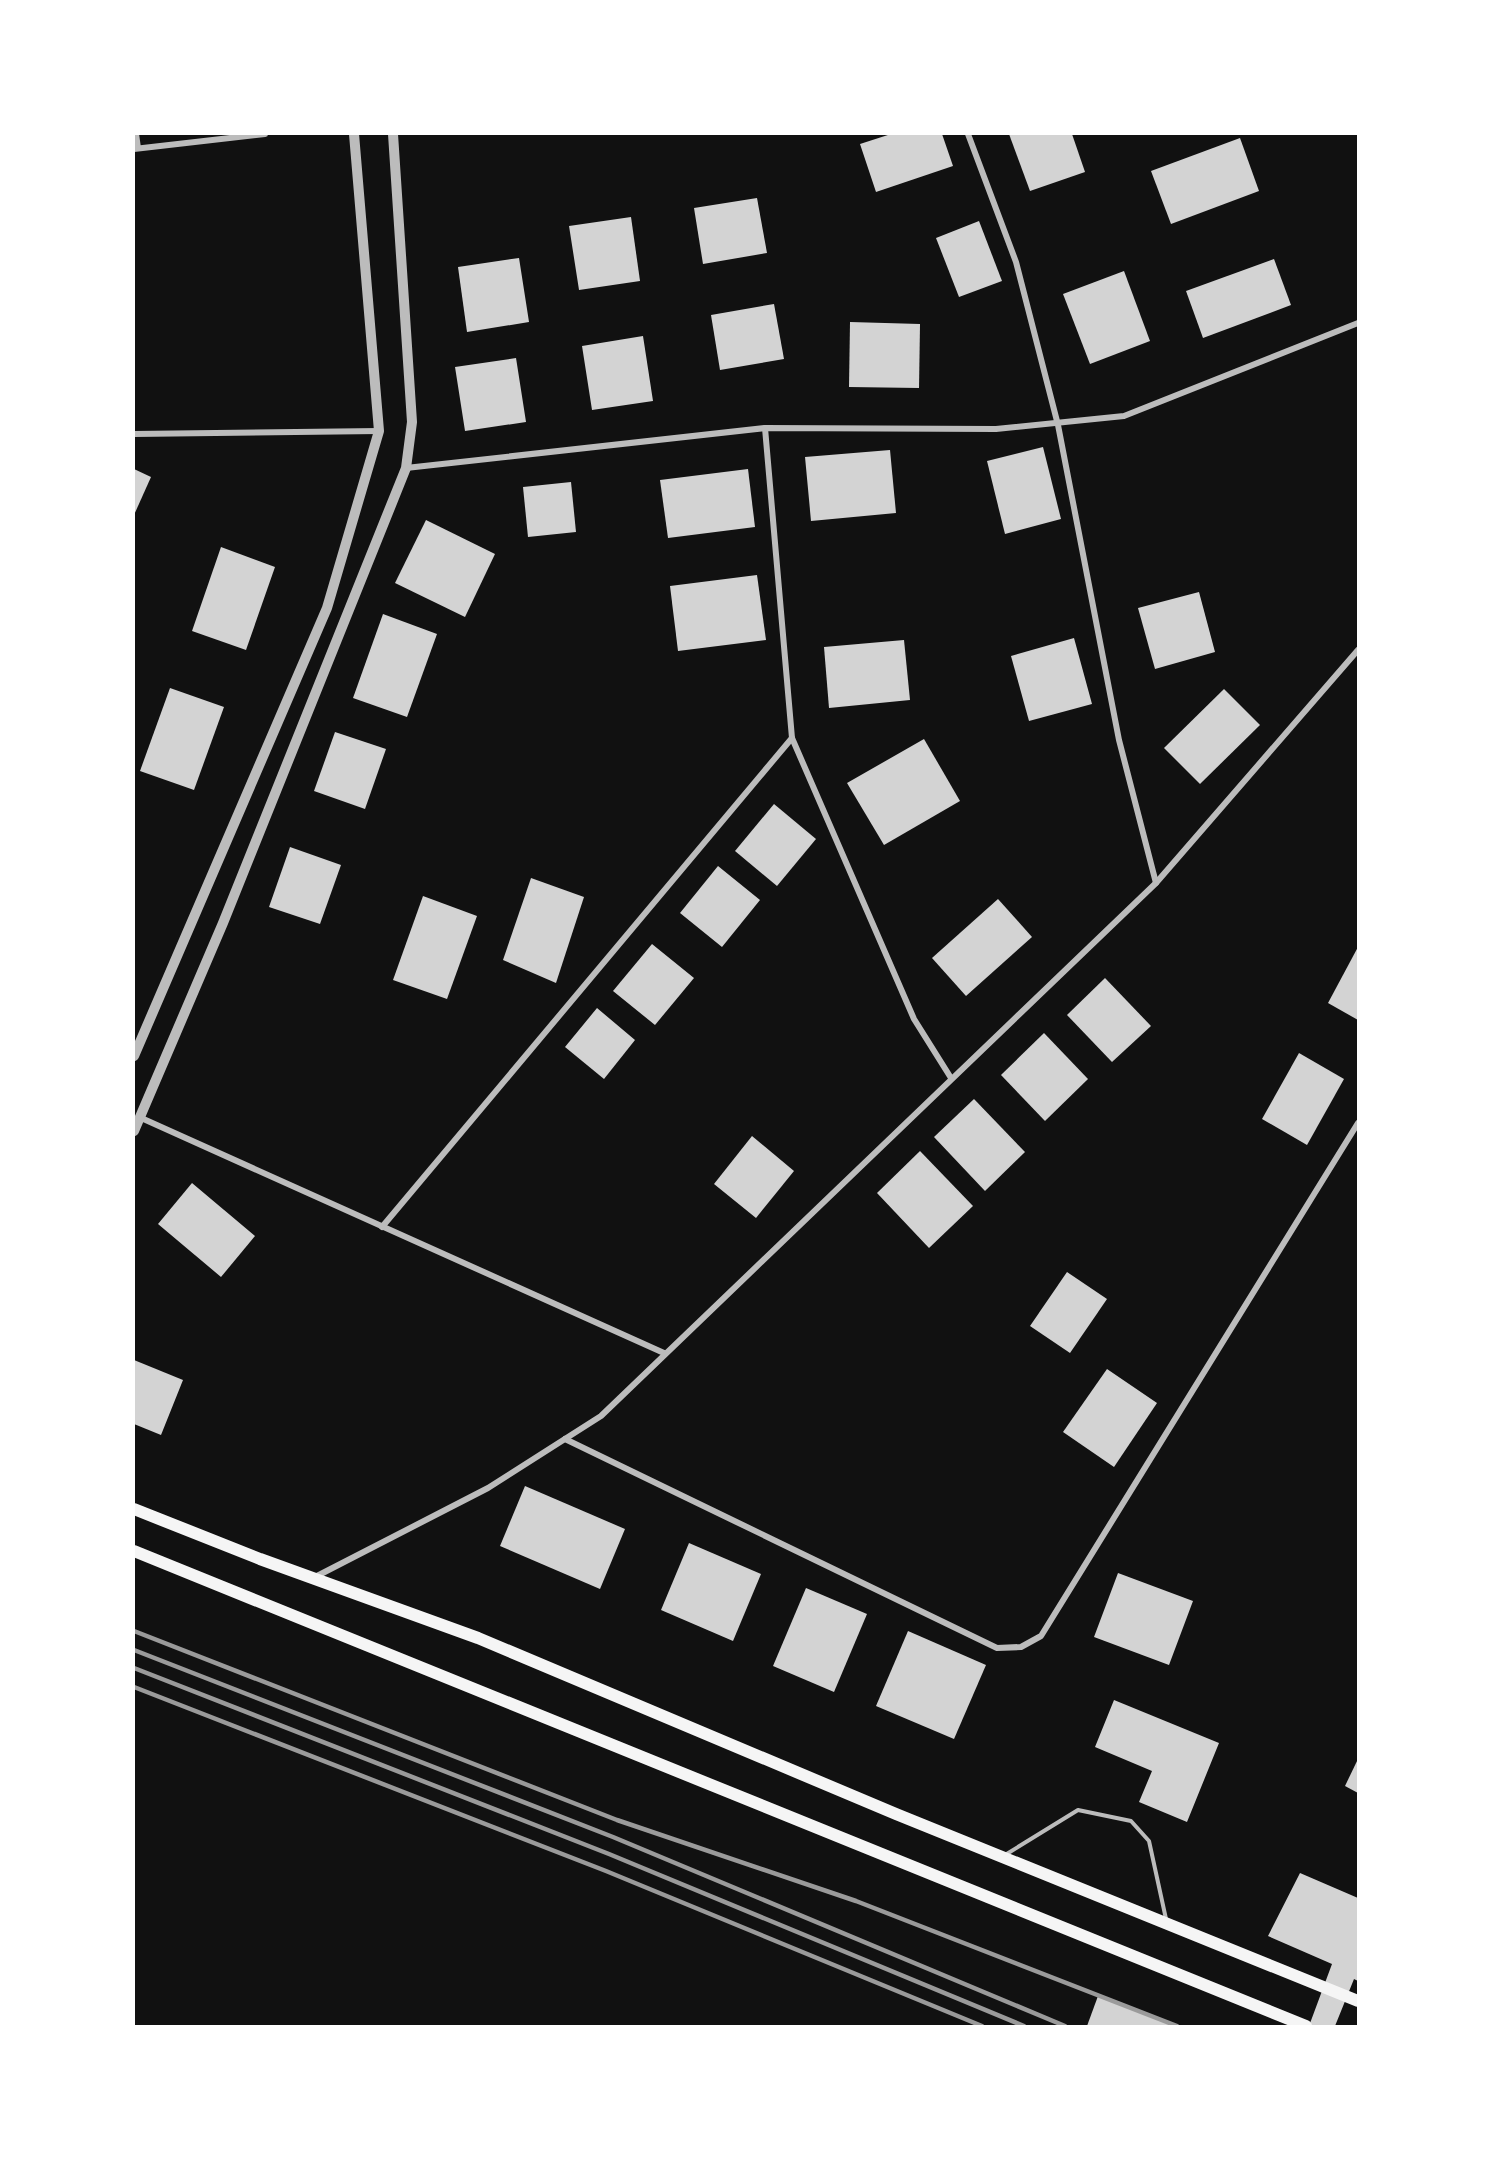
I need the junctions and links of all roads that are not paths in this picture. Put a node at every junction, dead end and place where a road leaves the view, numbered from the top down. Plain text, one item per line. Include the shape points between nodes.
1 (136, 134) edge
2 (265, 134) edge
3 (354, 134) edge
4 (393, 134) edge
5 (968, 134) edge
6 (136, 148) edge
7 (1359, 323) edge
8 (1058, 425) junction
9 (765, 428) junction
10 (379, 431) junction
11 (134, 434) edge
12 (406, 468) junction
13 (1359, 650) edge
14 (792, 738) junction
15 (1156, 883) junction
16 (134, 1056) edge
17 (951, 1078) junction
18 (140, 1117) junction
19 (1359, 1123) edge
20 (134, 1131) edge
21 (382, 1227) junction
22 (664, 1353) junction
23 (565, 1439) junction
24 (134, 1509) edge
25 (134, 1551) edge
26 (312, 1578) junction
27 (1002, 1857) junction
28 (1167, 1923) junction
29 (1359, 2001) edge
30 (1306, 2026) edge

1 - 6 street
2 - 6 street
3 - 10 street
4 - 12 street via 412,422
5 - 8 street via 1016,262
7 - 8 street via 1124,416
8 - 9 street via 996,429
8 - 15 street via 1119,740
9 - 12 street
9 - 14 street
10 - 11 street
10 - 16 street via 327,608
12 - 18 street
13 - 15 street
14 - 17 street via 914,1018
14 - 21 street
15 - 17 street
17 - 22 street
18 - 20 street
18 - 21 street
19 - 23 street via 1041,1636 1021,1647 997,1648
21 - 22 street
22 - 23 street via 601,1416
23 - 26 street via 488,1488
24 - 26 main road
25 - 30 main road
26 - 27 main road via 478,1638
27 - 28 main road
27 - 28 lane via 1078,1810 1131,1821 1149,1841
28 - 29 main road

